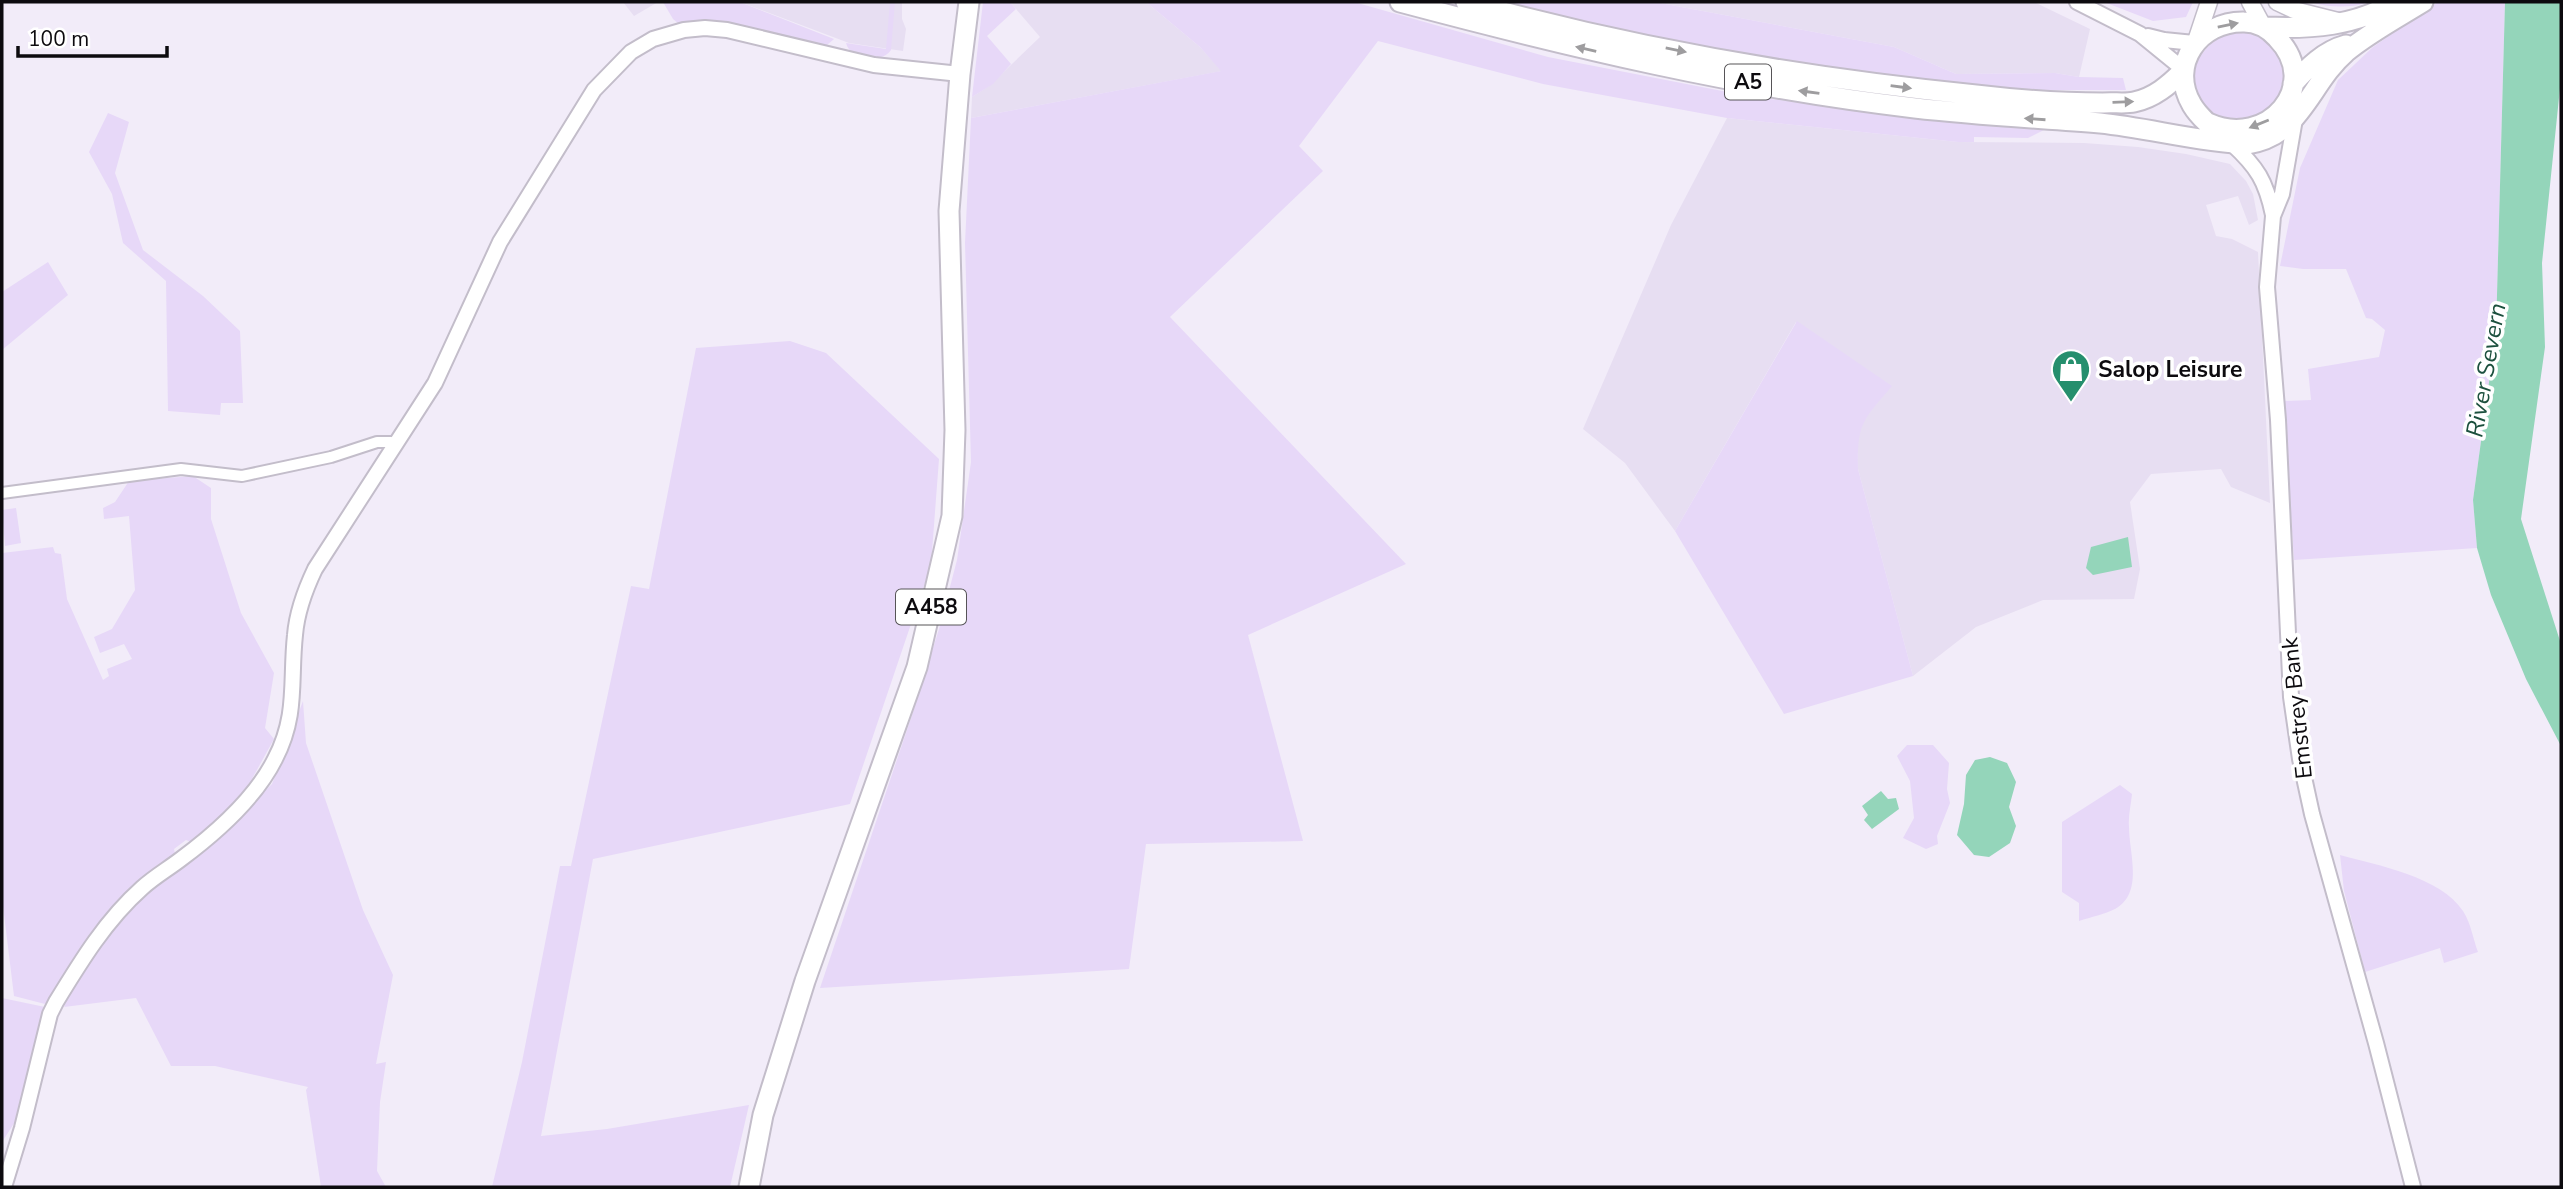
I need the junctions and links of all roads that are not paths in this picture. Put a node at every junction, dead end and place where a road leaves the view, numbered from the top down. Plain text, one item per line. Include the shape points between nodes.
1 (969, 2) edge
2 (1400, 2) edge
3 (1466, 2) edge
4 (2077, 2) edge
5 (2210, 2) edge
6 (2250, 2) edge
7 (2277, 2) edge
8 (2395, 2) edge
9 (2423, 2) edge
10 (2347, 22) junction
11 (2264, 27) junction
12 (2140, 34) junction
13 (2360, 41) junction
14 (2195, 42) junction
15 (2183, 70) junction
16 (960, 74) junction
17 (2293, 85) junction
18 (2295, 119) junction
19 (2208, 123) junction
20 (2232, 144) junction
21 (2273, 216) junction
22 (396, 445) junction
23 (2, 493) edge
24 (4, 1187) edge
25 (749, 1187) edge
26 (2413, 1187) edge

1 - 16 highway, A458
20 -> 2 highway, A5 via 2103,124 1912,107 1780,88 1648,63
3 -> 15 highway, A5 via 1632,41 1776,68 2030,101 2134,102 2162,89
4 - 12 street
5 - 14 main road
6 - 11 main road
7 - 10 main road
8 - 10 highway
9 - 13 highway
10 - 11 highway via 2297,29
14 -> 11 highway via 2228,23
11 - 17 highway via 2288,52
12 - 14 street
12 - 15 street
13 - 17 highway via 2325,55
13 - 18 highway via 2333,65
14 - 15 highway
15 - 19 highway via 2187,96
16 - 22 street via 874,65 705,28 664,35 631,52 594,90 500,242 435,383
16 - 25 highway, A458 via 949,211 955,430 952,516 917,667 805,981 763,1115
17 - 18 highway
17 -> 19 highway via 2282,109 2262,125 2237,131
18 - 20 highway via 2269,139
18 - 21 street, Emstrey Bank via 2282,194
19 - 20 highway
20 - 21 street, Emstrey Bank via 2262,177
21 - 26 street, Emstrey Bank via 2267,298 2278,420 2291,697 2320,846
22 - 23 street via 377,442 242,476 181,469
22 - 24 street via 301,598 290,720 275,760 236,811 122,907 56,1002

